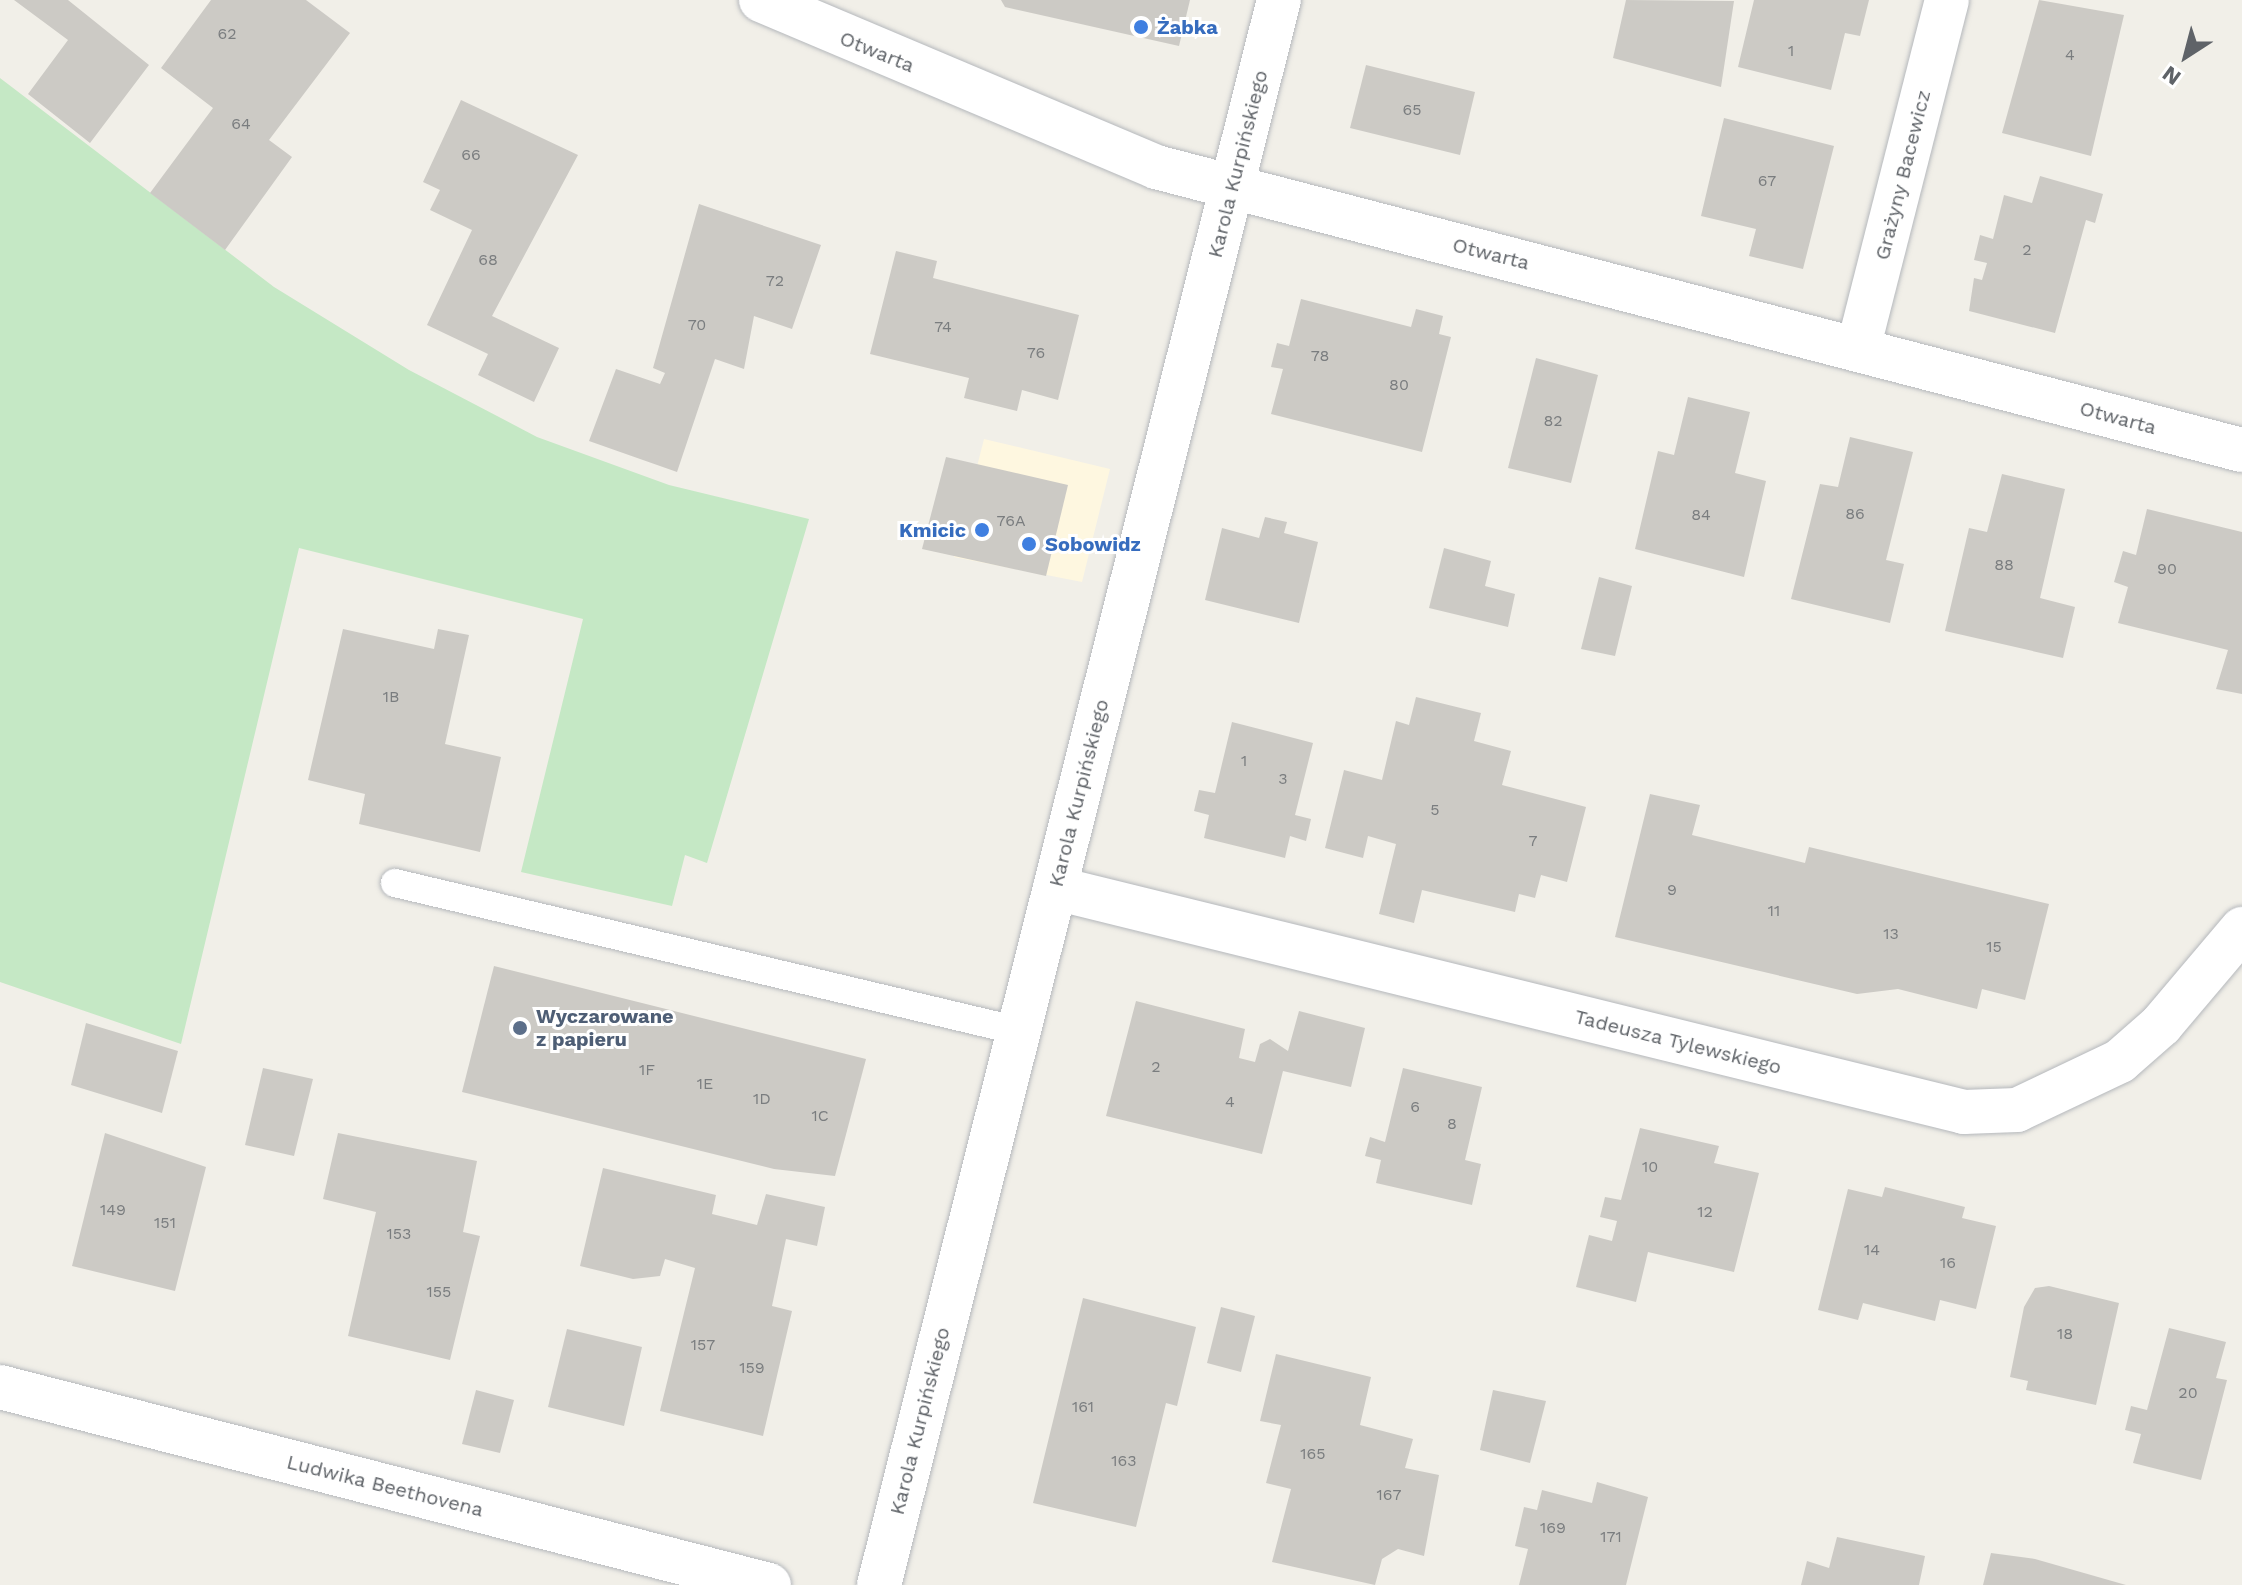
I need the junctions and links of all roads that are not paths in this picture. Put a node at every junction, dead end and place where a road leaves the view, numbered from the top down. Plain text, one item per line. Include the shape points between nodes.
1 (761, 0) edge
2 (1279, 0) edge
3 (1947, 0) edge
4 (1232, 189) junction
5 (1858, 349) junction
6 (2242, 450) edge
7 (395, 883) dead end
8 (1055, 888) junction
9 (2242, 929) edge
10 (1019, 1031) junction
11 (0, 1387) edge
12 (769, 1585) edge
13 (879, 1585) edge

1 - 4 street, Otwarta via 1156,167
2 - 4 street, Karola Kurpińskiego
3 - 5 street, Grażyny Bacewicz
4 - 5 street, Otwarta
4 - 8 street, Karola Kurpińskiego
5 - 6 street, Otwarta
7 - 10 lane
8 - 9 street, Tadeusza Tylewskiego via 1964,1112 2017,1110 2120,1061 2161,1025
8 - 10 street, Karola Kurpińskiego
10 - 13 street, Karola Kurpińskiego
11 - 12 street, Ludwika Beethovena

